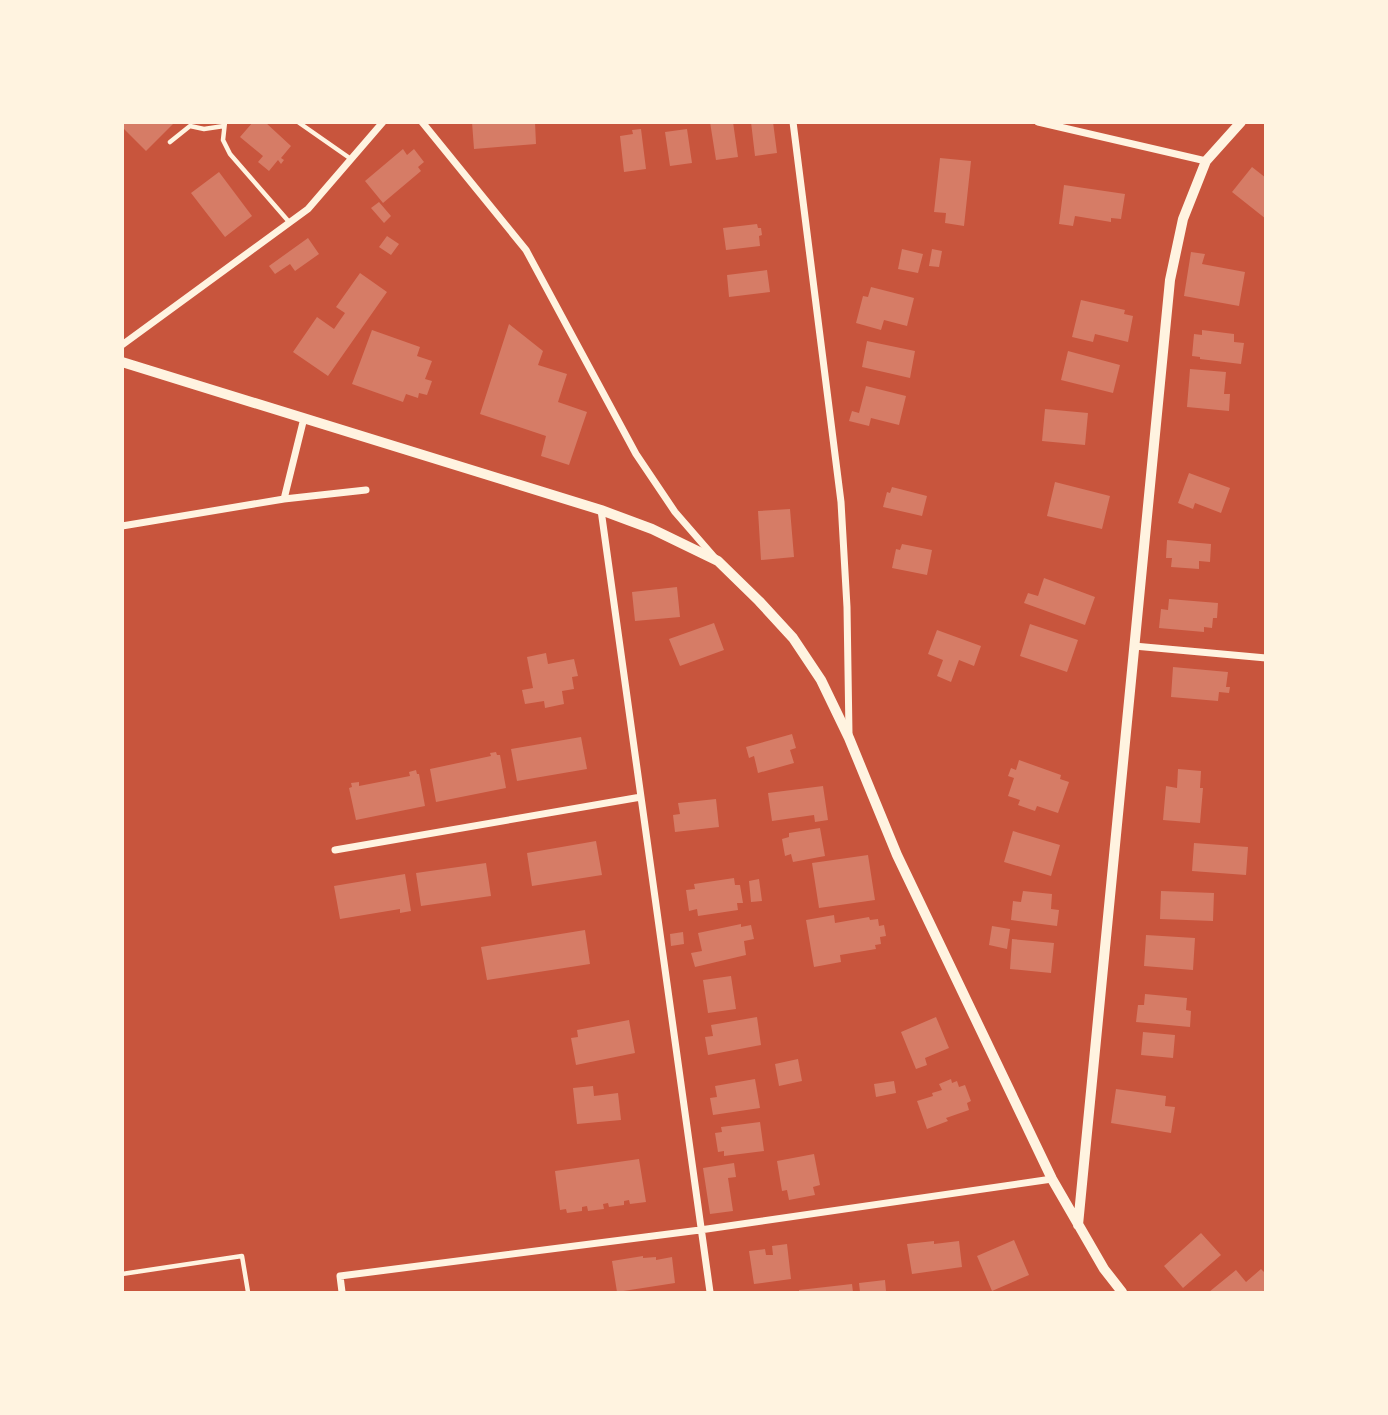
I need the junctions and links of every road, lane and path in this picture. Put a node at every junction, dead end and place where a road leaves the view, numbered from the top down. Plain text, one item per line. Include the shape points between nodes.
1 (298, 122) edge
2 (383, 122) edge
3 (422, 122) edge
4 (793, 122) edge
5 (1038, 122) edge
6 (1241, 122) edge
7 (225, 124) edge
8 (170, 142) dead end
9 (351, 160) junction
10 (1206, 161) junction
11 (290, 223) junction
12 (122, 345) edge
13 (122, 362) edge
14 (304, 418) junction
15 (366, 490) dead end
16 (284, 499) junction
17 (601, 510) junction
18 (122, 526) edge
19 (718, 561) junction
20 (1134, 646) junction
21 (1265, 658) edge
22 (849, 738) junction
23 (641, 797) junction
24 (335, 850) dead end
25 (1052, 1179) junction
26 (1077, 1225) junction
27 (701, 1230) junction
28 (122, 1273) edge
29 (248, 1293) edge
30 (342, 1293) edge
31 (710, 1293) edge
32 (1122, 1293) edge

1 - 9 lane
2 - 9 street
3 - 19 street via 526,250 636,454 676,512
4 - 22 street via 841,502
5 - 10 street
6 - 10 street
7 - 8 lane via 204,129 190,126
7 - 11 lane via 223,140 230,154
9 - 11 street via 309,209
10 - 20 street via 1183,219 1170,280
11 - 12 street
13 - 14 street
14 - 16 street
14 - 17 street
15 - 16 street
16 - 18 street
17 - 19 street
17 - 23 street
19 - 22 street via 793,638 821,680
20 - 21 street
20 - 26 street
22 - 25 street via 897,855
23 - 24 street
23 - 27 street
25 - 26 street
25 - 27 street
26 - 32 street
27 - 30 street via 340,1276
27 - 31 street
28 - 29 lane via 242,1256

